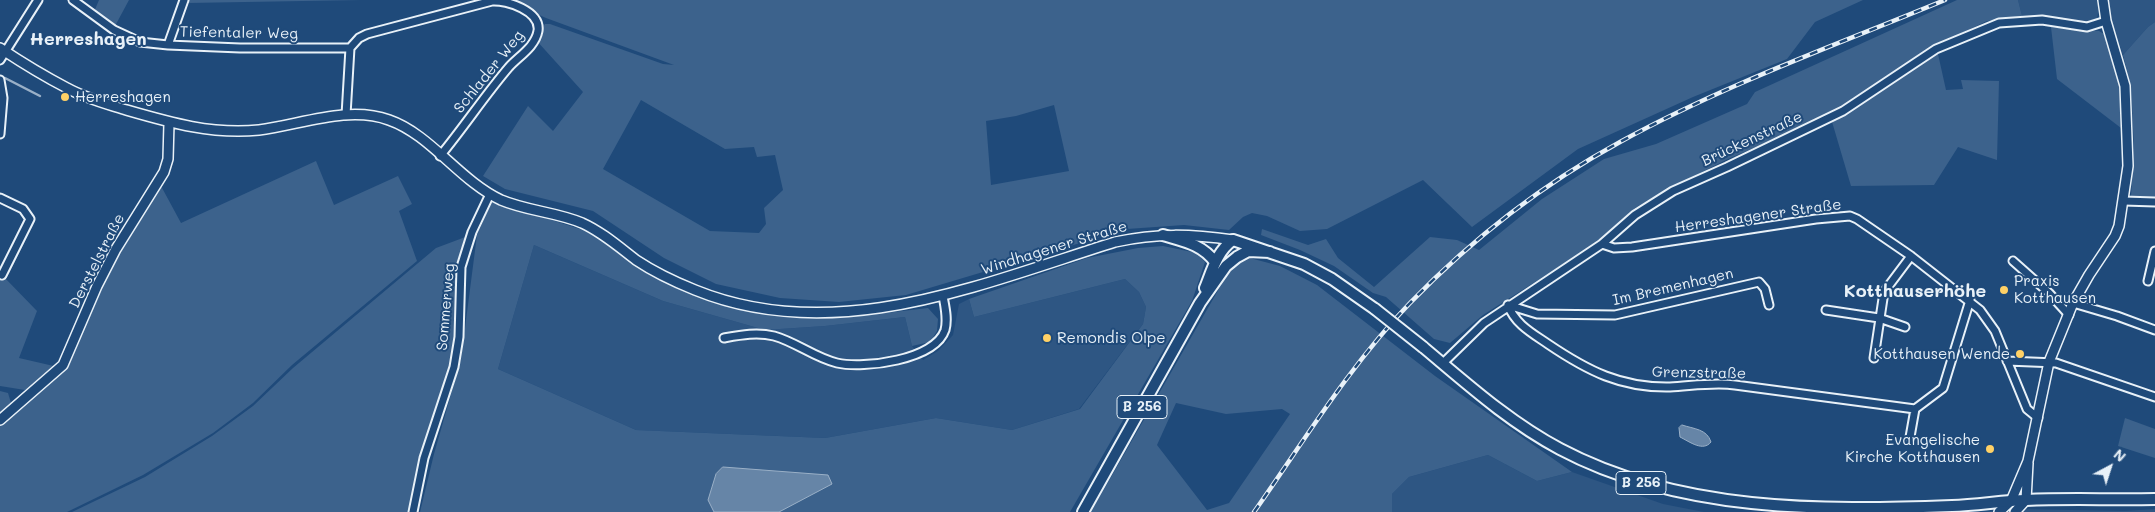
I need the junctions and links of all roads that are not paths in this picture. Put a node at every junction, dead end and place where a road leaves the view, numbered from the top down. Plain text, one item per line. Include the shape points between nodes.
1 (38, 0) edge
2 (73, 0) edge
3 (184, 0) edge
4 (2103, 0) edge
5 (2106, 21) junction
6 (168, 45) junction
7 (350, 48) junction
8 (2, 53) edge
9 (0, 80) edge
10 (2, 98) edge
11 (346, 115) junction
12 (169, 123) junction
13 (0, 134) edge
14 (440, 156) junction
15 (490, 194) junction
16 (0, 198) edge
17 (2124, 201) junction
18 (2155, 202) edge
19 (1162, 235) junction
20 (1233, 240) junction
21 (1602, 244) junction
22 (2155, 251) edge
23 (1270, 252) junction
24 (1912, 256) junction
25 (2013, 261) dead end
26 (1216, 262) junction
27 (1226, 266) junction
28 (2, 275) dead end
29 (2148, 280) dead end
30 (943, 296) junction
31 (1970, 300) junction
32 (1200, 303) junction
33 (2074, 303) junction
34 (1508, 305) junction
35 (1769, 305) dead end
36 (1826, 310) dead end
37 (2068, 316) junction
38 (1879, 318) junction
39 (1905, 327) dead end
40 (2155, 330) edge
41 (724, 338) dead end
42 (1874, 358) dead end
43 (2007, 361) junction
44 (2049, 362) junction
45 (1443, 363) junction
46 (2155, 396) edge
47 (1915, 409) junction
48 (2038, 418) junction
49 (0, 420) edge
50 (1910, 437) dead end
51 (2028, 461) junction
52 (2155, 499) edge
53 (2026, 500) junction
54 (2010, 501) junction
55 (1953, 506) junction
56 (1998, 509) edge
57 (413, 512) edge
58 (1084, 512) edge
59 (1965, 512) edge
60 (2015, 512) edge

1 - 8 street
2 - 6 street, Tiefentaler Weg via 127,37
3 - 6 street
4 - 5 main road
5 - 17 main road via 2125,86 2128,166
5 - 21 street, Brückenstraße via 2087,27 2042,20 1999,23 1936,49 1843,111 1663,197 1635,215
6 - 7 street, Tiefentaler Weg
7 - 11 street
7 - 14 street, Schlader Weg via 367,34 492,1 503,0 531,13 538,30 531,46 510,67
8 - 12 main road, Windhagener Straße via 89,99
9 - 10 street
10 - 13 street
11 - 12 main road, Windhagener Straße via 238,131 204,130
11 - 14 main road, Windhagener Straße via 388,119 416,134
12 - 49 main road, Derstelstraße via 168,159 164,172 104,271 63,365
14 - 15 main road, Windhagener Straße
15 - 30 main road, Windhagener Straße via 517,206 579,222 662,275 716,297 747,305 811,314 842,313
15 - 57 street, Sommerweg via 472,232 461,267 459,337 455,360 424,458
16 - 28 street via 23,209 30,219
17 - 18 street
17 - 33 main road via 2115,236
19 - 20 main road, Windhagener Straße via 1191,234
19 - 26 main road via 1199,246
19 - 30 main road, Windhagener Straße via 1115,242
20 - 23 main road, B 256
20 - 26 main road, B 256
20 - 27 main road, B 256
21 - 24 street, Herreshagener Straße via 1632,248 1850,216
21 - 34 street, Brückenstraße
22 - 29 street
23 - 27 main road, B 256 via 1248,251
23 - 45 main road, B 256, bridge via 1304,264 1332,280 1375,309
24 - 31 street, Herreshagener Straße
24 - 38 street via 1884,292
25 - 37 street via 2049,292
26 - 32 main road, B 256
27 - 32 main road, B 256
30 - 41 street via 946,320 940,339 927,350 860,366 836,363 774,336 750,333
31 - 43 street, Herreshagener Straße via 1989,320
31 - 47 street via 1944,388
32 - 58 main road, B 256
33 - 37 main road
33 - 40 street
34 - 35 street, Im Bremenhagen via 1537,314 1615,315 1759,282 1765,289
34 - 45 street, Brückenstraße via 1462,342
34 - 47 street, Grenzstraße via 1519,322 1558,351 1600,375 1625,384 1668,387 1732,385
36 - 38 street
37 - 44 main road
38 - 39 street
38 - 42 street
43 - 44 street
43 - 48 street, Herreshagener Straße via 2027,409
44 - 46 street
44 - 48 main road
45 - 55 main road, B 256 via 1497,408 1559,449 1608,472 1647,485 1703,497 1814,507
47 - 50 street
48 - 51 main road
51 - 53 main road
51 - 54 main road
52 - 53 main road, B 256
53 - 54 main road, B 256
53 - 60 main road
54 - 56 main road, B 256
55 - 56 main road, B 256
55 - 59 main road

